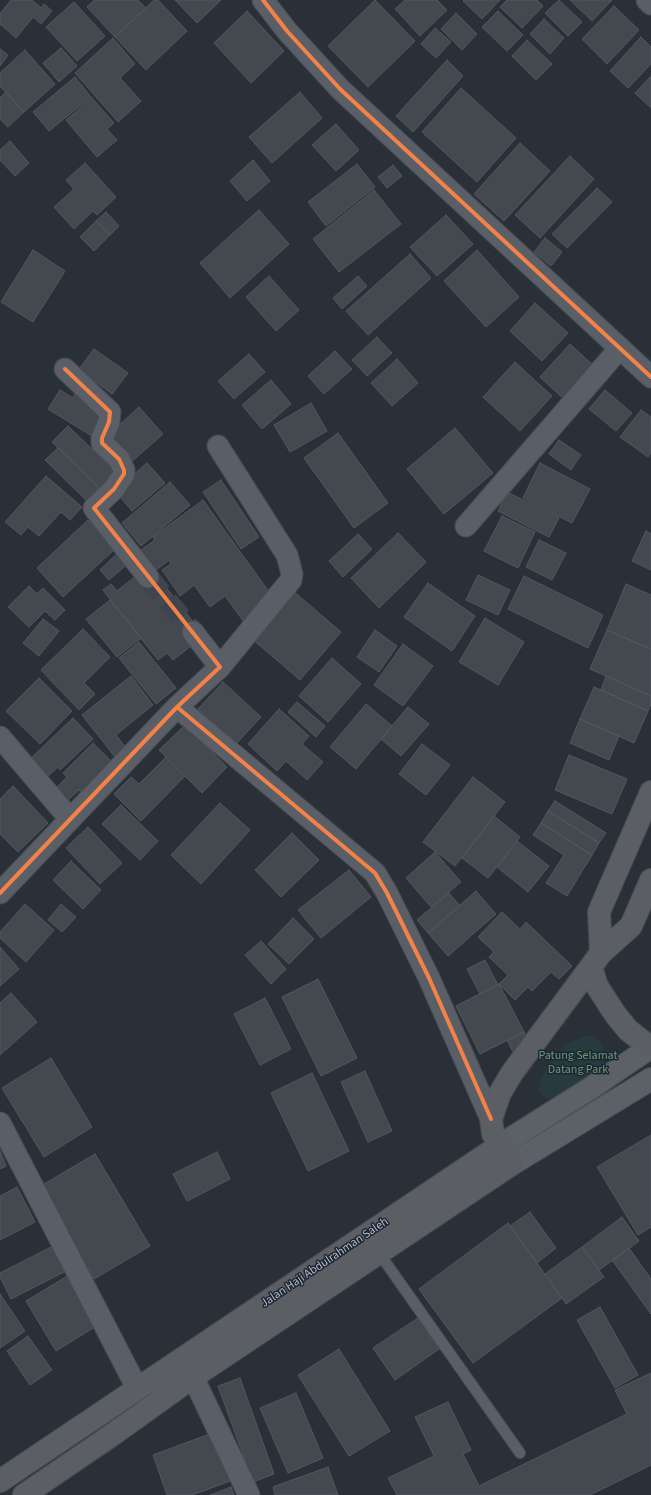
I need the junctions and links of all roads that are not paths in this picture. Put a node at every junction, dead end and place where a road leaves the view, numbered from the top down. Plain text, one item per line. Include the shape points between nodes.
1 (263, 0) edge
2 (647, 0) edge
3 (651, 4) edge
4 (620, 348) junction
5 (65, 369) dead end
6 (651, 377) edge
7 (218, 446) dead end
8 (466, 526) dead end
9 (148, 577) tunnel mouth
10 (193, 632) tunnel mouth
11 (220, 668) junction
12 (177, 707) junction
13 (0, 737) edge
14 (651, 792) edge
15 (70, 819) junction
16 (651, 880) edge
17 (0, 893) edge
18 (596, 960) junction
19 (651, 1048) edge
20 (651, 1079) edge
21 (491, 1119) junction
22 (0, 1124) edge
23 (499, 1146) junction
24 (512, 1164) junction
25 (379, 1253) junction
26 (193, 1377) junction
27 (137, 1388) junction
28 (520, 1454) dead end
29 (0, 1481) edge
30 (25, 1495) edge
31 (249, 1495) edge

1 - 4 street via 287,31 340,89
2 - 3 street
4 - 6 street
4 - 8 street
5 - 9 street via 110,412 102,443 119,459 124,474 114,489 94,508
7 - 11 street via 286,555 292,574 291,580
10 - 11 street
11 - 12 street
12 - 15 street
12 - 21 street via 375,873 429,978
13 - 15 street
14 - 18 highway via 599,912
15 - 17 street
16 - 18 highway via 631,926
18 - 19 highway via 597,986 614,1014 628,1030
18 - 21 highway via 512,1073 500,1093
19 - 23 main road, Jalan Haji Abdulrahman Saleh
20 - 24 main road, Jalan Haji Abdulrahman Saleh
21 - 23 highway via 493,1134
22 - 27 street
23 - 24 highway
23 - 27 highway, Jalan Haji Abdulrahman Saleh
24 - 25 highway, Jalan Haji Abdulrahman Saleh
25 - 26 highway, Jalan Haji Abdulrahman Saleh
25 - 28 lane
26 - 30 highway, Jalan Haji Abdulrahman Saleh
26 - 31 street
27 - 29 highway, Jalan Haji Abdulrahman Saleh

